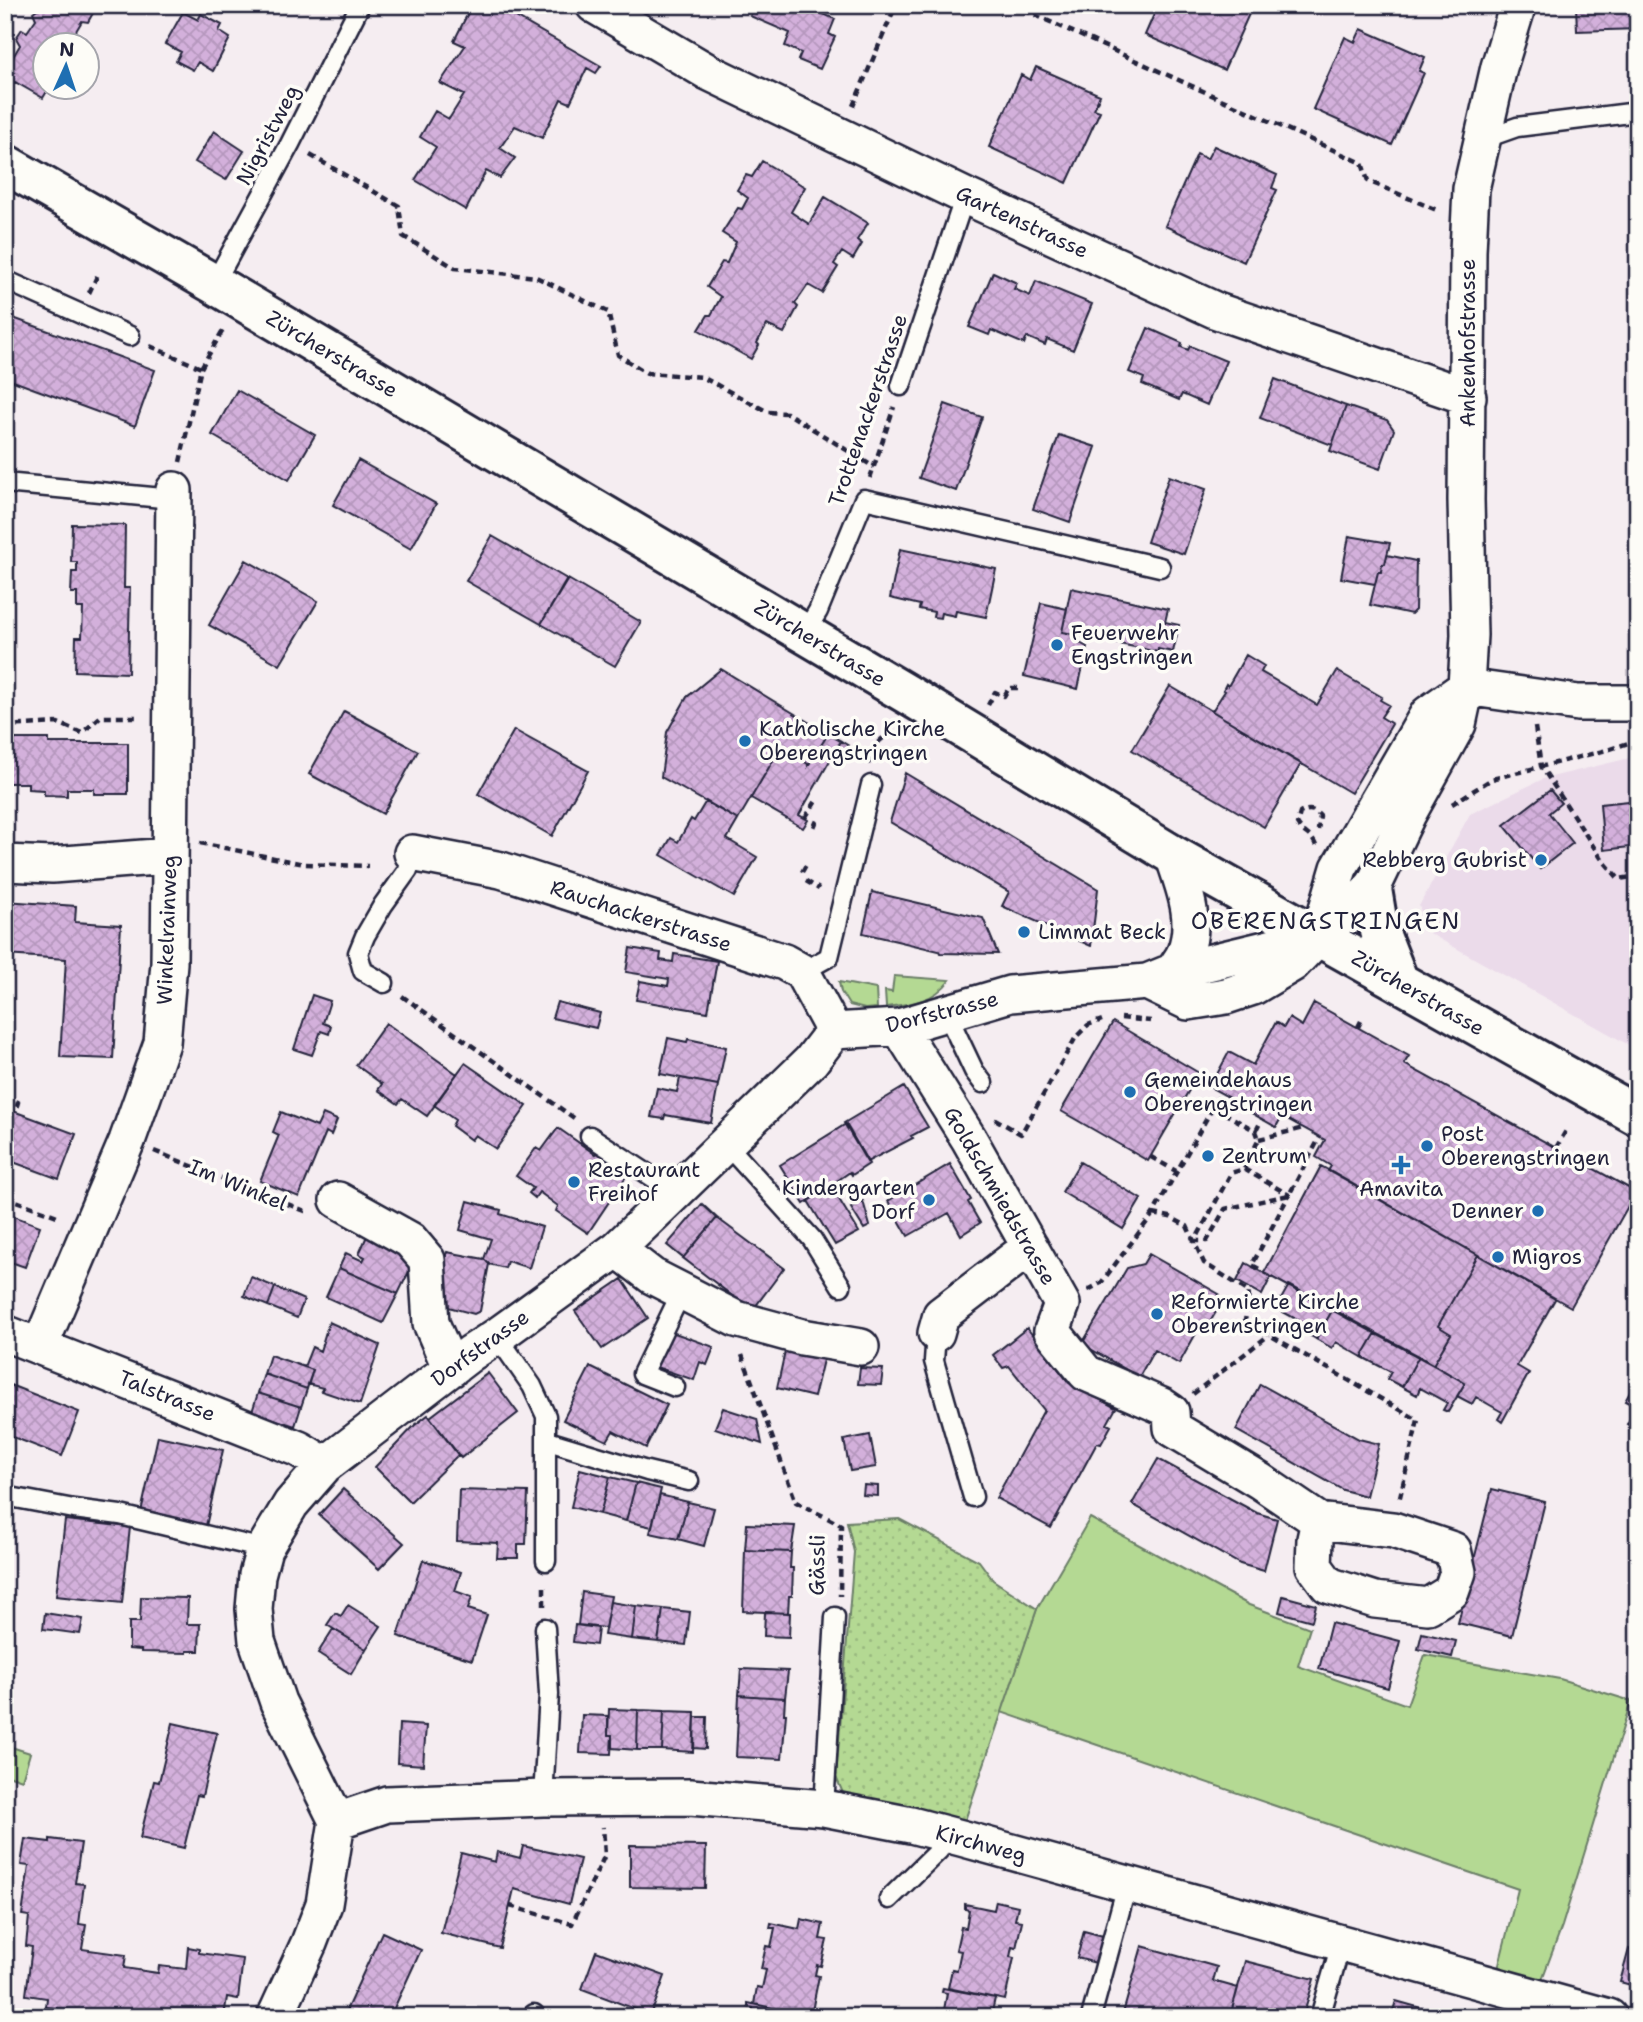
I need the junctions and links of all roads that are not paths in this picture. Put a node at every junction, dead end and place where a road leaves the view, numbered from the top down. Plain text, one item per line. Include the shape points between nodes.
1 (360, 5) edge
2 (594, 5) edge
3 (1518, 5) edge
4 (1638, 112) edge
5 (1483, 139) junction
6 (8, 171) edge
7 (965, 196) junction
8 (5, 280) edge
9 (214, 285) junction
10 (130, 337) road end
11 (901, 386) road end
12 (1468, 397) junction
13 (5, 483) edge
14 (174, 495) joint
15 (1160, 567) dead end
16 (804, 634) junction
17 (1465, 687) junction
18 (1638, 703) edge
19 (871, 785) road end
20 (412, 853) joint
21 (1173, 855) junction
22 (169, 856) junction
23 (5, 863) edge
24 (1373, 889) junction
25 (1319, 936) junction
26 (802, 972) junction
27 (1160, 977) junction
28 (1399, 982) junction
29 (384, 983) road end
30 (947, 1014) junction
31 (899, 1027) junction
32 (834, 1031) junction
33 (983, 1083) dead end
34 (1638, 1116) edge
35 (590, 1136) dead end
36 (726, 1144) junction
37 (675, 1194) junction
38 (338, 1200) road end
39 (1030, 1247) junction
40 (617, 1249) junction
41 (841, 1286) dead end
42 (682, 1291) junction
43 (5, 1333) edge
44 (936, 1333) joint
45 (498, 1336) junction
46 (40, 1346) junction
47 (861, 1347) dead end
48 (451, 1369) junction
49 (675, 1387) dead end
50 (548, 1441) junction
51 (325, 1465) junction
52 (689, 1481) dead end
53 (5, 1496) edge
54 (973, 1497) dead end
55 (1319, 1521) junction
56 (264, 1549) junction
57 (546, 1561) dead end
58 (835, 1617) road end
59 (545, 1628) dead end
60 (542, 1798) junction
61 (824, 1808) junction
62 (337, 1821) junction
63 (944, 1834) junction
64 (1127, 1885) junction
65 (890, 1899) dead end
66 (1341, 1944) junction
67 (1535, 2007) edge
68 (275, 2017) edge
69 (1091, 2017) edge
70 (1320, 2017) edge
71 (1609, 2017) edge

1 - 9 lane, Nigristweg
2 - 7 street, Gartenstrasse via 708,72
3 - 5 street, Ankenhofstrasse
4 - 5 lane via 1517,127
5 - 12 street, Ankenhofstrasse via 1472,189 1468,251
6 - 9 main road, Zürcherstrasse
7 - 11 lane, Trottenackerstrasse
7 - 12 street, Gartenstrasse via 1217,311
8 - 10 lane
9 - 16 main road, Zürcherstrasse
12 - 17 street, Ankenhofstrasse
13 - 14 lane
14 - 22 street, Winkelrainweg
15 - 16 lane, Trottenackerstrasse via 864,499
16 - 21 main road, Zürcherstrasse
17 - 18 street via 1578,703
17 - 24 street, Ankenhofstrasse via 1458,724
17 - 25 street via 1429,714 1339,868
19 - 26 lane via 829,957
20 - 26 street, Rauchackerstrasse via 501,870 784,962
20 - 29 lane via 408,870 358,953 363,971
21 - 25 main road, Zürcherstrasse
21 - 27 street via 1190,926 1185,952
22 - 23 street via 52,865
22 - 46 street, Winkelrainweg via 169,963 162,1042 127,1141
24 - 25 street
24 - 28 main road via 1379,931
25 - 27 street, Dorfstrasse
25 - 28 main road, Zürcherstrasse
26 - 32 street
27 - 30 street, Dorfstrasse via 1010,994
28 - 34 main road, Zürcherstrasse
30 - 31 street, Dorfstrasse
30 - 33 lane
31 - 32 street, Dorfstrasse
31 - 39 street, Goldschmiedstrasse
32 - 36 street, Dorfstrasse
35 - 37 lane
36 - 37 street, Dorfstrasse
36 - 41 lane via 812,1239
37 - 40 street, Dorfstrasse
38 - 48 street via 410,1240 427,1259 431,1323
39 - 44 street via 941,1315
39 - 55 street, Goldschmiedstrasse via 1062,1304 1052,1331 1086,1373 1162,1406 1171,1412 1172,1428
40 - 42 street via 652,1276
40 - 45 street, Dorfstrasse
42 - 47 street via 736,1320 802,1338
42 - 49 lane via 642,1374
43 - 46 street, Talstrasse
44 - 54 lane via 934,1361
45 - 48 street, Dorfstrasse
45 - 50 lane via 533,1386 546,1416
46 - 51 street, Talstrasse via 299,1449
48 - 51 street, Dorfstrasse
50 - 52 lane
50 - 57 lane
51 - 56 street, Dorfstrasse via 291,1504
53 - 56 lane via 120,1515
55 - 55 street, Goldschmiedstrasse via 1393,1530 1453,1550 1458,1572 1451,1592 1427,1606 1375,1600 1328,1585 1314,1566
56 - 62 street, Dorfstrasse via 254,1609 257,1641 278,1702
58 - 61 lane, Gässli
59 - 60 lane via 549,1695
60 - 61 street, Kirchweg via 690,1797
60 - 62 street, Kirchweg via 387,1804
61 - 63 street, Kirchweg
62 - 68 street via 324,1904
63 - 64 street, Kirchweg
63 - 65 lane via 939,1850
64 - 66 street, Kirchweg
64 - 69 lane
66 - 67 street, Kirchweg
66 - 70 lane
67 - 71 street, Kirchweg

